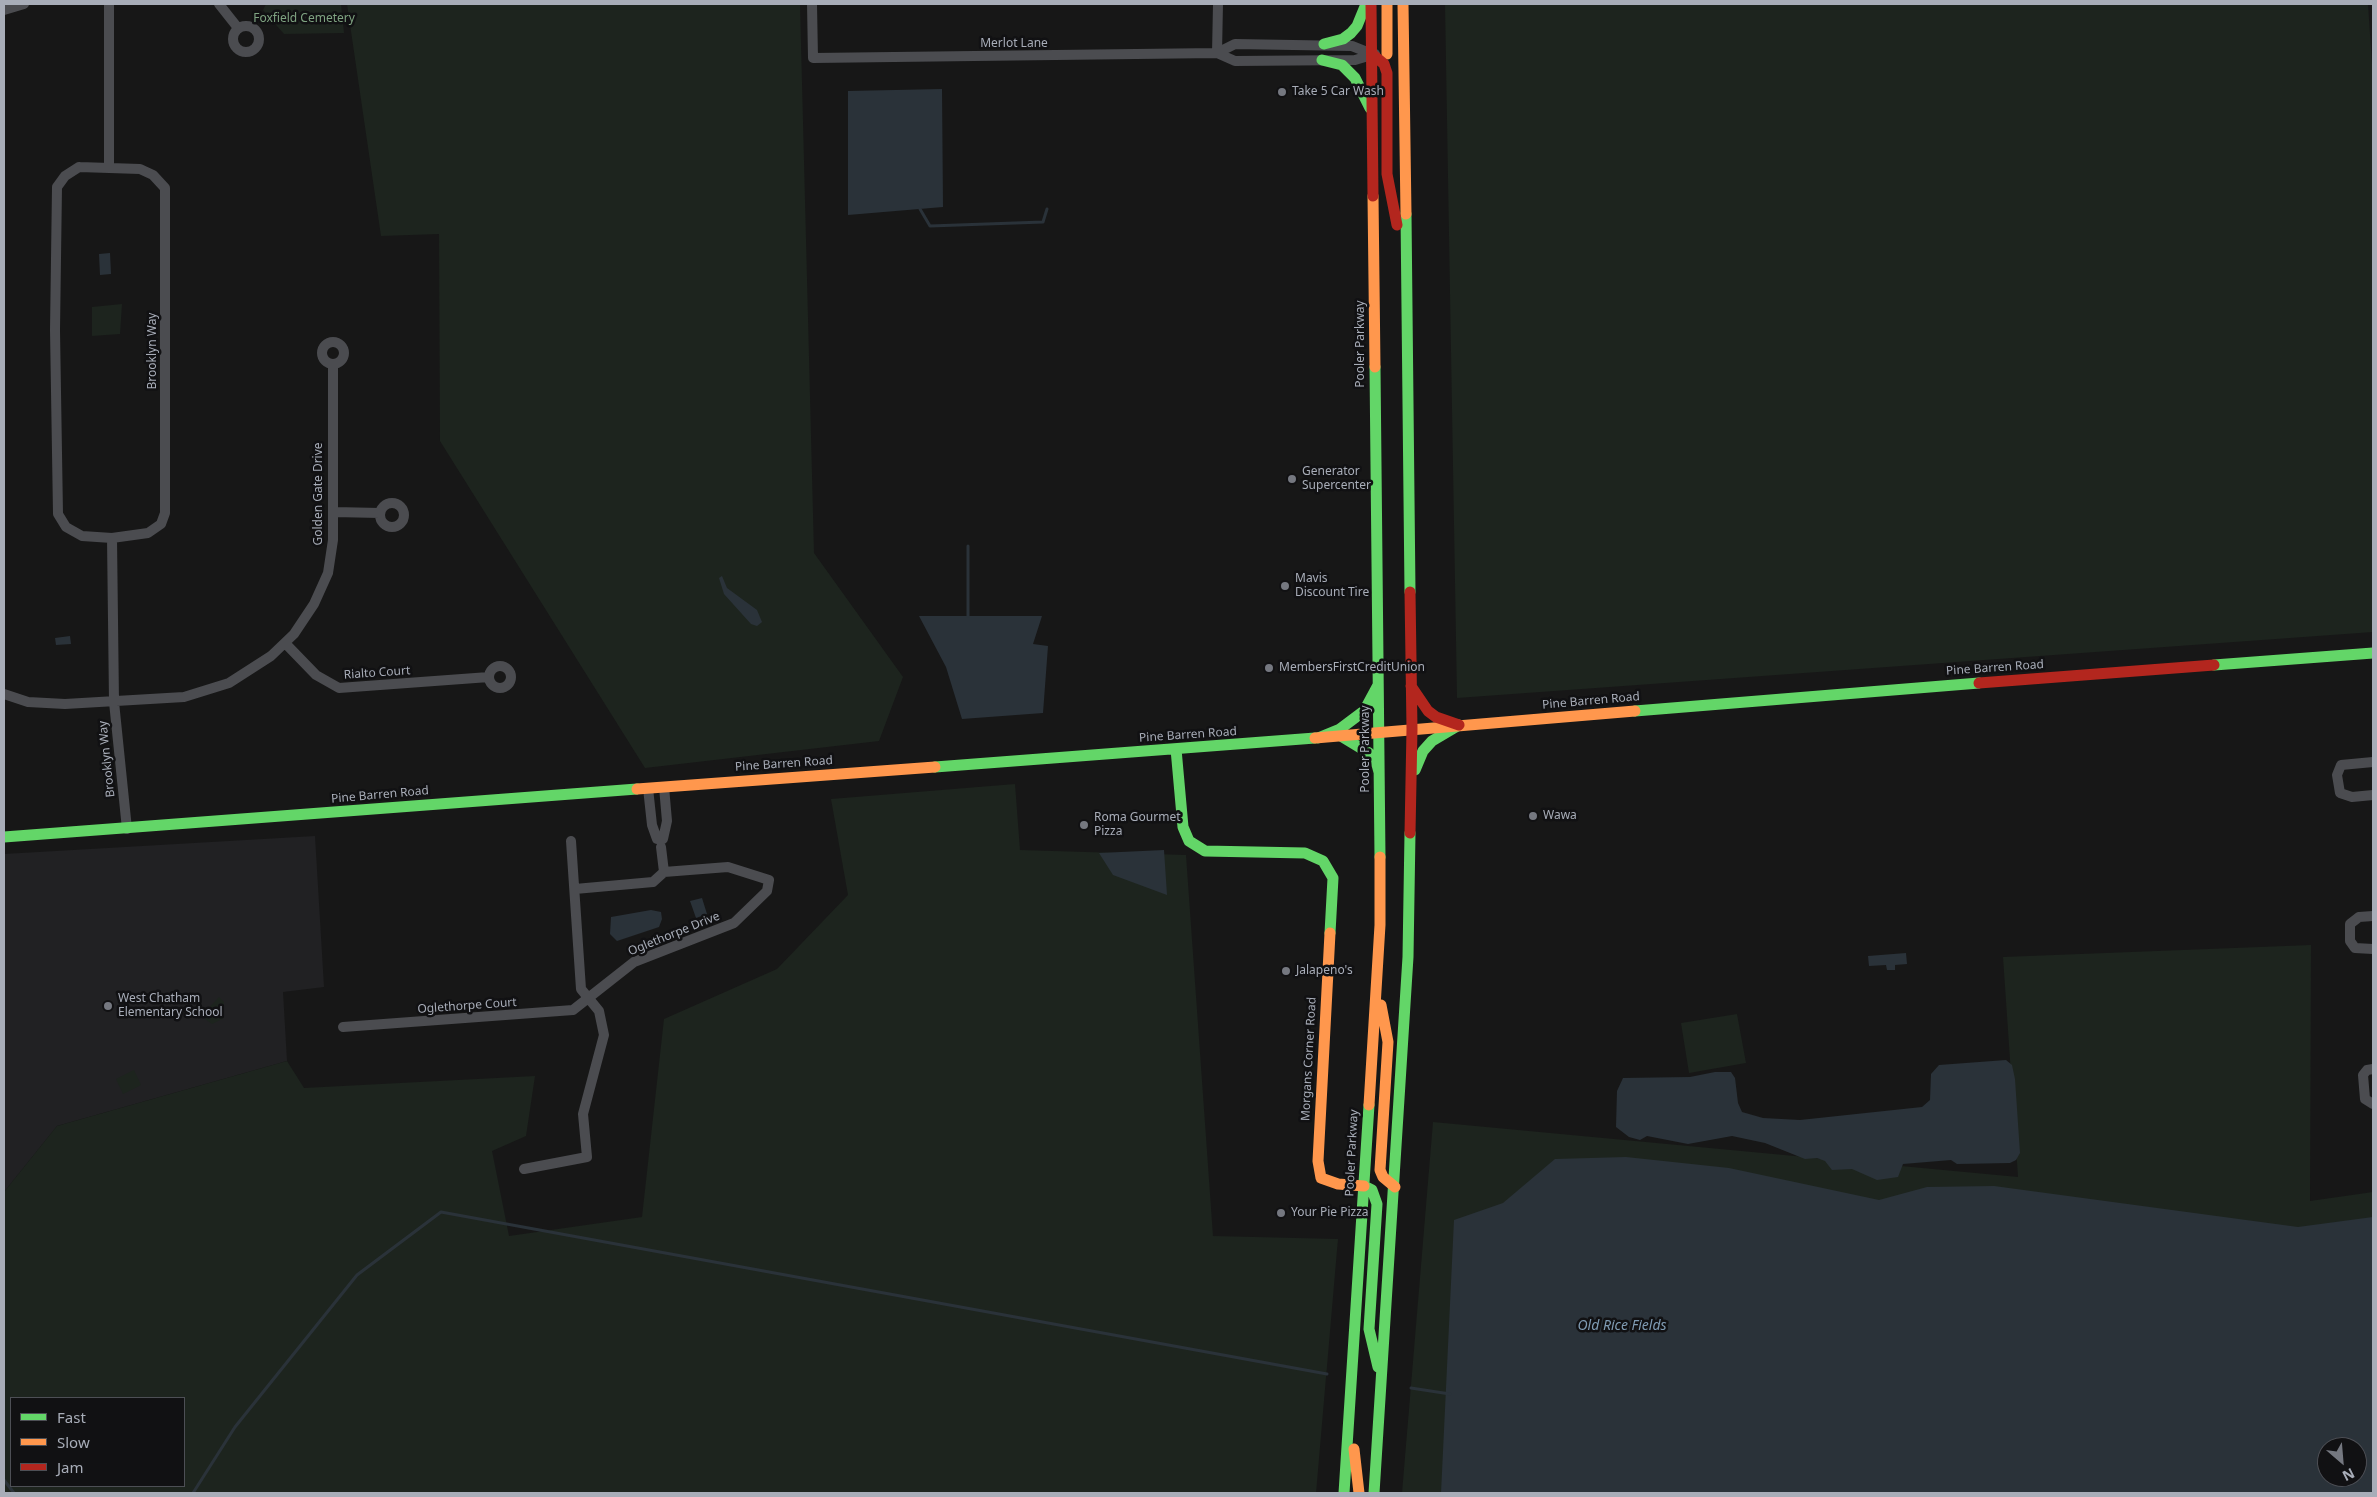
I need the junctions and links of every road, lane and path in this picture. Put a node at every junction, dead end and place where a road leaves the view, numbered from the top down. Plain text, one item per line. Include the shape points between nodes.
1 (24, 4) edge
2 (109, 4) edge
3 (218, 4) edge
4 (812, 4) edge
5 (1218, 4) edge
6 (1366, 4) edge
7 (1371, 4) edge
8 (1387, 4) edge
9 (1403, 4) edge
10 (4, 10) edge
11 (238, 28) dead end
12 (1324, 44) junction
13 (1217, 53) junction
14 (1372, 54) junction
15 (1387, 54) junction
16 (1403, 54) junction
17 (1322, 60) junction
18 (1373, 116) junction
19 (109, 168) junction
20 (1405, 268) junction
21 (333, 364) dead end
22 (334, 512) junction
23 (380, 513) dead end
24 (112, 538) junction
25 (285, 643) junction
26 (2373, 653) edge
27 (489, 677) dead end
28 (1379, 681) junction
29 (1411, 686) junction
30 (4, 694) edge
31 (114, 702) junction
32 (1459, 726) junction
33 (1412, 729) junction
34 (1380, 733) junction
35 (1341, 736) junction
36 (1318, 738) junction
37 (1176, 750) junction
38 (2373, 762) edge
39 (1380, 778) junction
40 (1412, 779) junction
41 (664, 787) junction
42 (648, 788) junction
43 (2373, 795) edge
44 (126, 829) junction
45 (4, 837) edge
46 (571, 840) dead end
47 (660, 842) junction
48 (664, 872) junction
49 (575, 889) junction
50 (2373, 916) edge
51 (2373, 950) edge
52 (1376, 983) junction
53 (588, 999) junction
54 (343, 1027) dead end
55 (2373, 1069) edge
56 (2373, 1104) edge
57 (524, 1169) dead end
58 (1364, 1186) junction
59 (1395, 1187) junction
60 (1382, 1384) junction
61 (1349, 1414) junction
62 (1344, 1493) edge
63 (1358, 1493) edge
64 (1374, 1493) edge

1 - 10 street
2 - 19 street
3 - 11 street
4 - 13 street, Merlot Lane via 812,58
5 - 13 street
6 - 12 main road via 1351,33
7 - 14 main road, Pooler Parkway
8 - 15 main road
9 - 16 main road
12 - 13 street, Merlot Lane via 1235,44
12 - 14 street, Merlot Lane via 1352,46
13 - 17 street, Merlot Lane via 1235,61
14 - 15 street, Merlot Lane
14 - 17 street, Merlot Lane via 1355,60
14 - 18 main road, Pooler Parkway
14 - 20 main road via 1384,64 1387,73 1387,174
15 - 16 street, Merlot Lane
16 - 20 main road
17 - 18 main road via 1342,65 1355,78 1365,93
18 - 28 main road, Pooler Parkway
19 - 24 street, Brooklyn Way via 79,166 57,187 55,330 58,514 66,527 82,536
19 - 24 street, Brooklyn Way via 140,169 153,174 165,188 165,513 161,524 148,533
20 - 29 main road
21 - 22 street, Golden Gate Drive
22 - 23 street
22 - 25 street, Golden Gate Drive via 328,573 314,604
24 - 31 street, Brooklyn Way
25 - 27 street, Rialto Court via 316,675 340,688
25 - 31 street, Golden Gate Drive via 248,672 214,689 184,696
26 - 32 main road, Pine Barren Road
28 - 34 main road, Pooler Parkway
28 - 36 main road via 1364,711 1340,729
29 - 32 main road via 1428,711
29 - 33 main road
30 - 31 street, Golden Gate Drive via 28,702
31 - 44 street, Brooklyn Way
32 - 33 main road, Pine Barren Road
32 - 40 main road via 1432,740 1423,751
33 - 34 main road, Pine Barren Road
33 - 40 main road
34 - 35 main road, Pine Barren Road
34 - 39 main road, Pooler Parkway
35 - 36 main road, Pine Barren Road
35 - 39 main road via 1370,753 1376,761
36 - 37 main road, Pine Barren Road
37 - 41 main road, Pine Barren Road
37 - 58 main road, Morgans Corner Road via 1183,827 1189,841 1205,851 1305,853 1323,861 1333,878 1318,1161 1321,1178 1338,1184
38 - 43 street via 2341,765 2337,775 2340,793 2352,797
39 - 52 main road, Pooler Parkway via 1380,925
40 - 59 main road via 1408,957
41 - 42 main road, Pine Barren Road
41 - 47 street via 667,821
42 - 44 main road, Pine Barren Road
42 - 47 street via 652,825
44 - 45 main road, Pine Barren Road
46 - 49 street
47 - 48 street
48 - 49 street, Oglethorpe Drive via 658,880 648,884
48 - 53 street, Oglethorpe Drive via 728,867 769,880 767,891 734,923 634,962
49 - 53 street via 581,989
50 - 51 street via 2359,917 2350,924 2350,941 2355,948
52 - 58 main road, Pooler Parkway
52 - 59 main road via 1388,1042 1380,1170 1382,1177
53 - 54 street, Oglethorpe Court via 568,1011
53 - 57 street via 599,1011 604,1039 583,1114 587,1157
55 - 56 street via 2363,1075 2365,1099
58 - 60 main road via 1372,1190 1377,1204 1369,1329
58 - 61 main road, Pooler Parkway
59 - 60 main road
60 - 64 main road
61 - 62 main road, Pooler Parkway
61 - 63 main road

